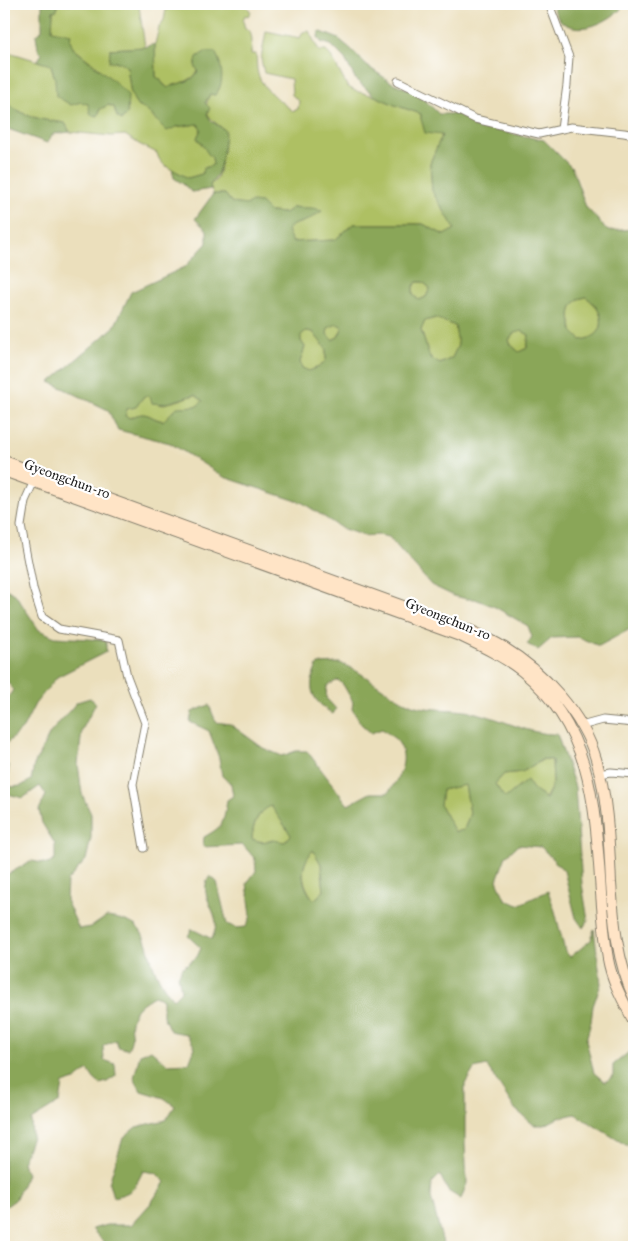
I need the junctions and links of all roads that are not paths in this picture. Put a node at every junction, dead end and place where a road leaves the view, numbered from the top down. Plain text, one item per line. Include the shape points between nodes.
1 (549, 4) edge
2 (398, 80) dead end
3 (561, 129) junction
4 (634, 136) edge
5 (4, 461) edge
6 (4, 471) edge
7 (34, 481) junction
8 (634, 722) edge
9 (581, 726) junction
10 (600, 774) junction
11 (634, 774) edge
12 (144, 848) dead end
13 (634, 998) edge
14 (634, 1022) edge

1 - 3 street via 569,57
2 - 3 street via 475,119 539,134
3 - 4 street via 570,127
5 - 9 street, Gyeongchun-ro via 469,630 504,647 532,668 553,688
6 - 7 street, Gyeongchun-ro
7 - 12 street via 25,501 20,526 42,617 59,629 120,640 127,676 145,724 133,784
7 - 14 street, Gyeongchun-ro via 460,636 495,653 522,672 544,693 566,722 582,756 596,822 608,961 618,992
8 - 9 street via 602,720
9 - 10 street, Gyeongchun-ro via 596,757
10 - 11 street
10 - 13 street, Gyeongchun-ro via 607,814 618,953

